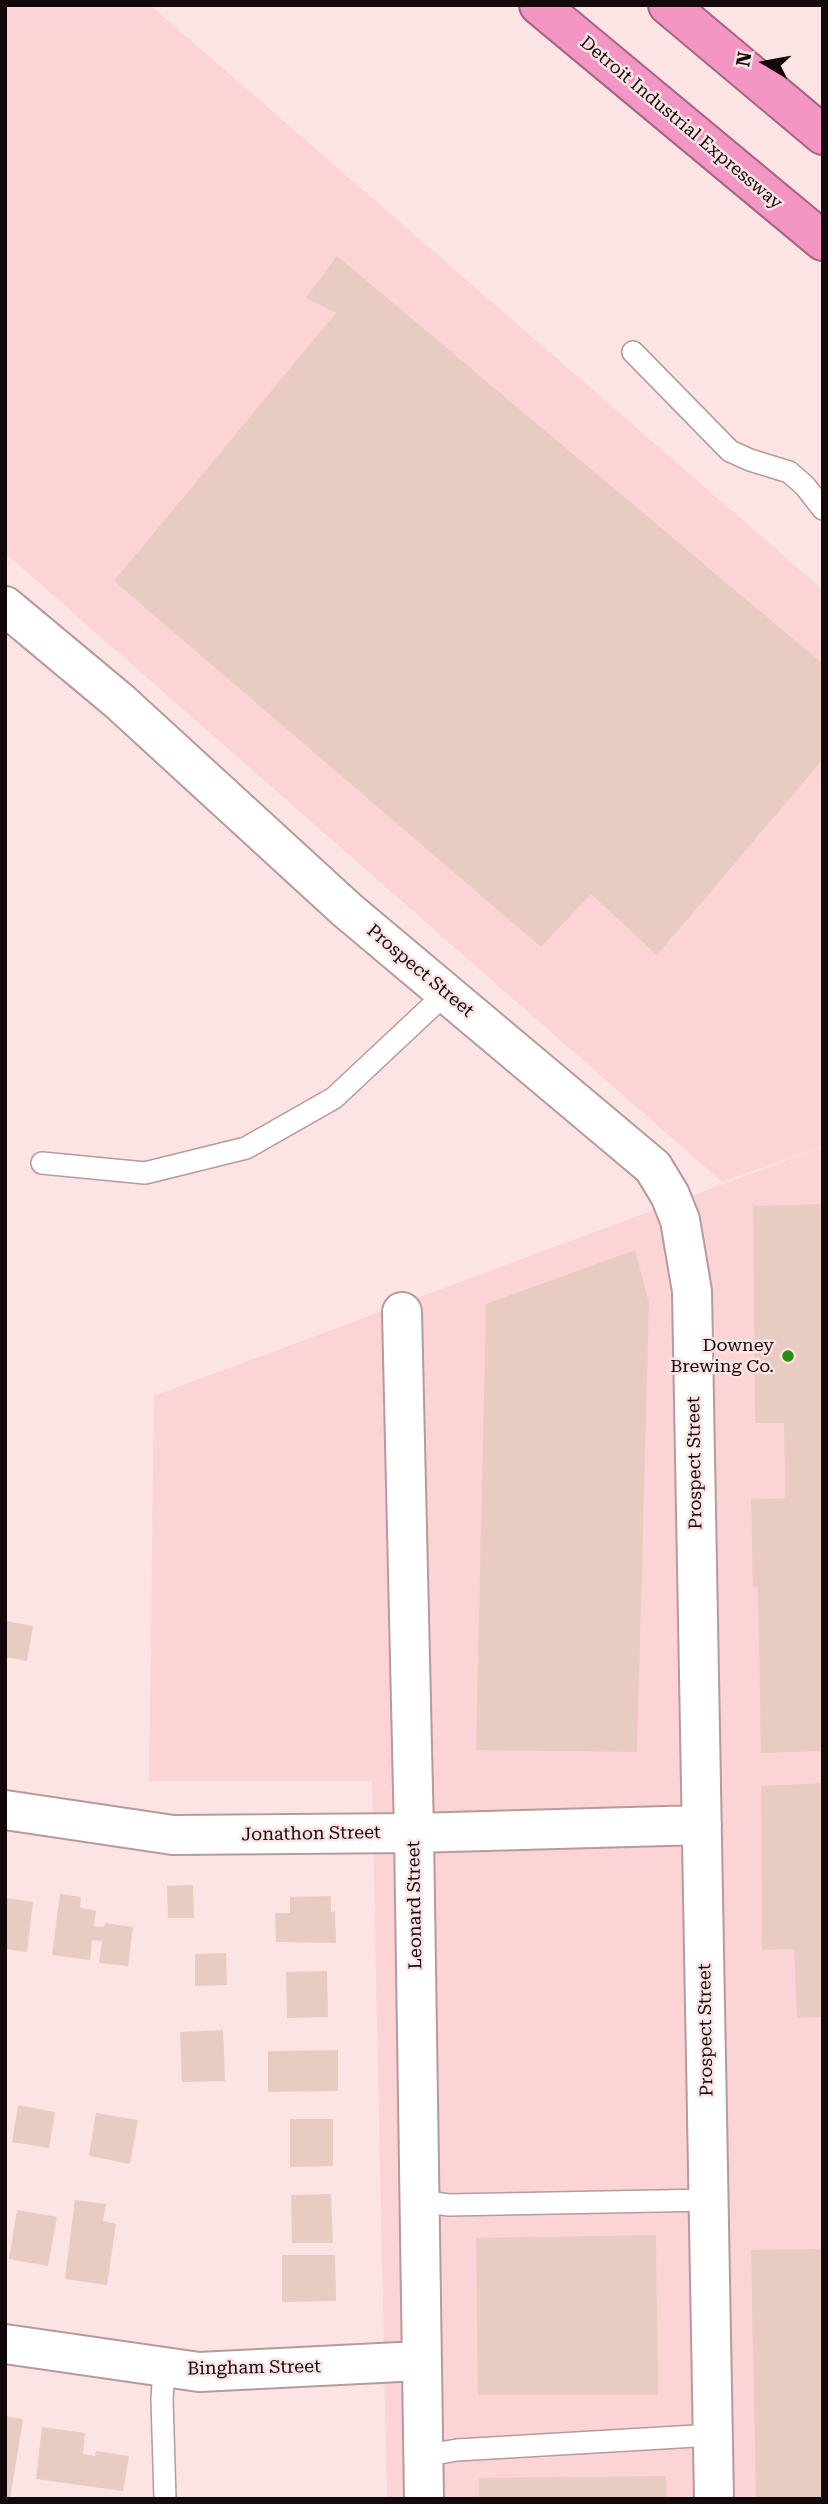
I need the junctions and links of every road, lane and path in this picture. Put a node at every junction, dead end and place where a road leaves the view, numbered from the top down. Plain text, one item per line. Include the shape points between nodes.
1 (539, 5) edge
2 (668, 5) edge
3 (823, 135) edge
4 (823, 241) edge
5 (633, 352) dead end
6 (823, 509) edge
7 (5, 606) edge
8 (446, 993) junction
9 (42, 1163) dead end
10 (402, 1312) dead end
11 (5, 1810) edge
12 (702, 1825) junction
13 (414, 1833) junction
14 (709, 2200) junction
15 (419, 2201) junction
16 (5, 2344) edge
17 (420, 2361) junction
18 (164, 2367) junction
19 (713, 2435) junction
20 (423, 2456) junction
21 (165, 2499) edge
22 (424, 2499) edge
23 (715, 2499) edge

1 - 4 highway, Detroit Industrial Expressway
2 - 3 highway
5 - 6 lane via 730,451 789,472
7 - 8 street, Prospect Street via 119,701
8 - 9 lane via 334,1098 246,1148 145,1173
8 - 12 street, Prospect Street via 657,1171 680,1220 692,1291
10 - 13 street, Leonard Street
11 - 13 street, Jonathon Street via 173,1835
12 - 13 street, Jonathon Street
12 - 14 street, Prospect Street
13 - 15 street, Leonard Street
14 - 15 lane via 449,2205
14 - 19 street, Prospect Street
15 - 17 street, Leonard Street
16 - 18 street, Bingham Street
17 - 18 street, Bingham Street via 199,2372
17 - 20 street, Leonard Street
18 - 21 lane
19 - 20 lane via 457,2450
19 - 23 street, Prospect Street
20 - 22 street, Leonard Street

